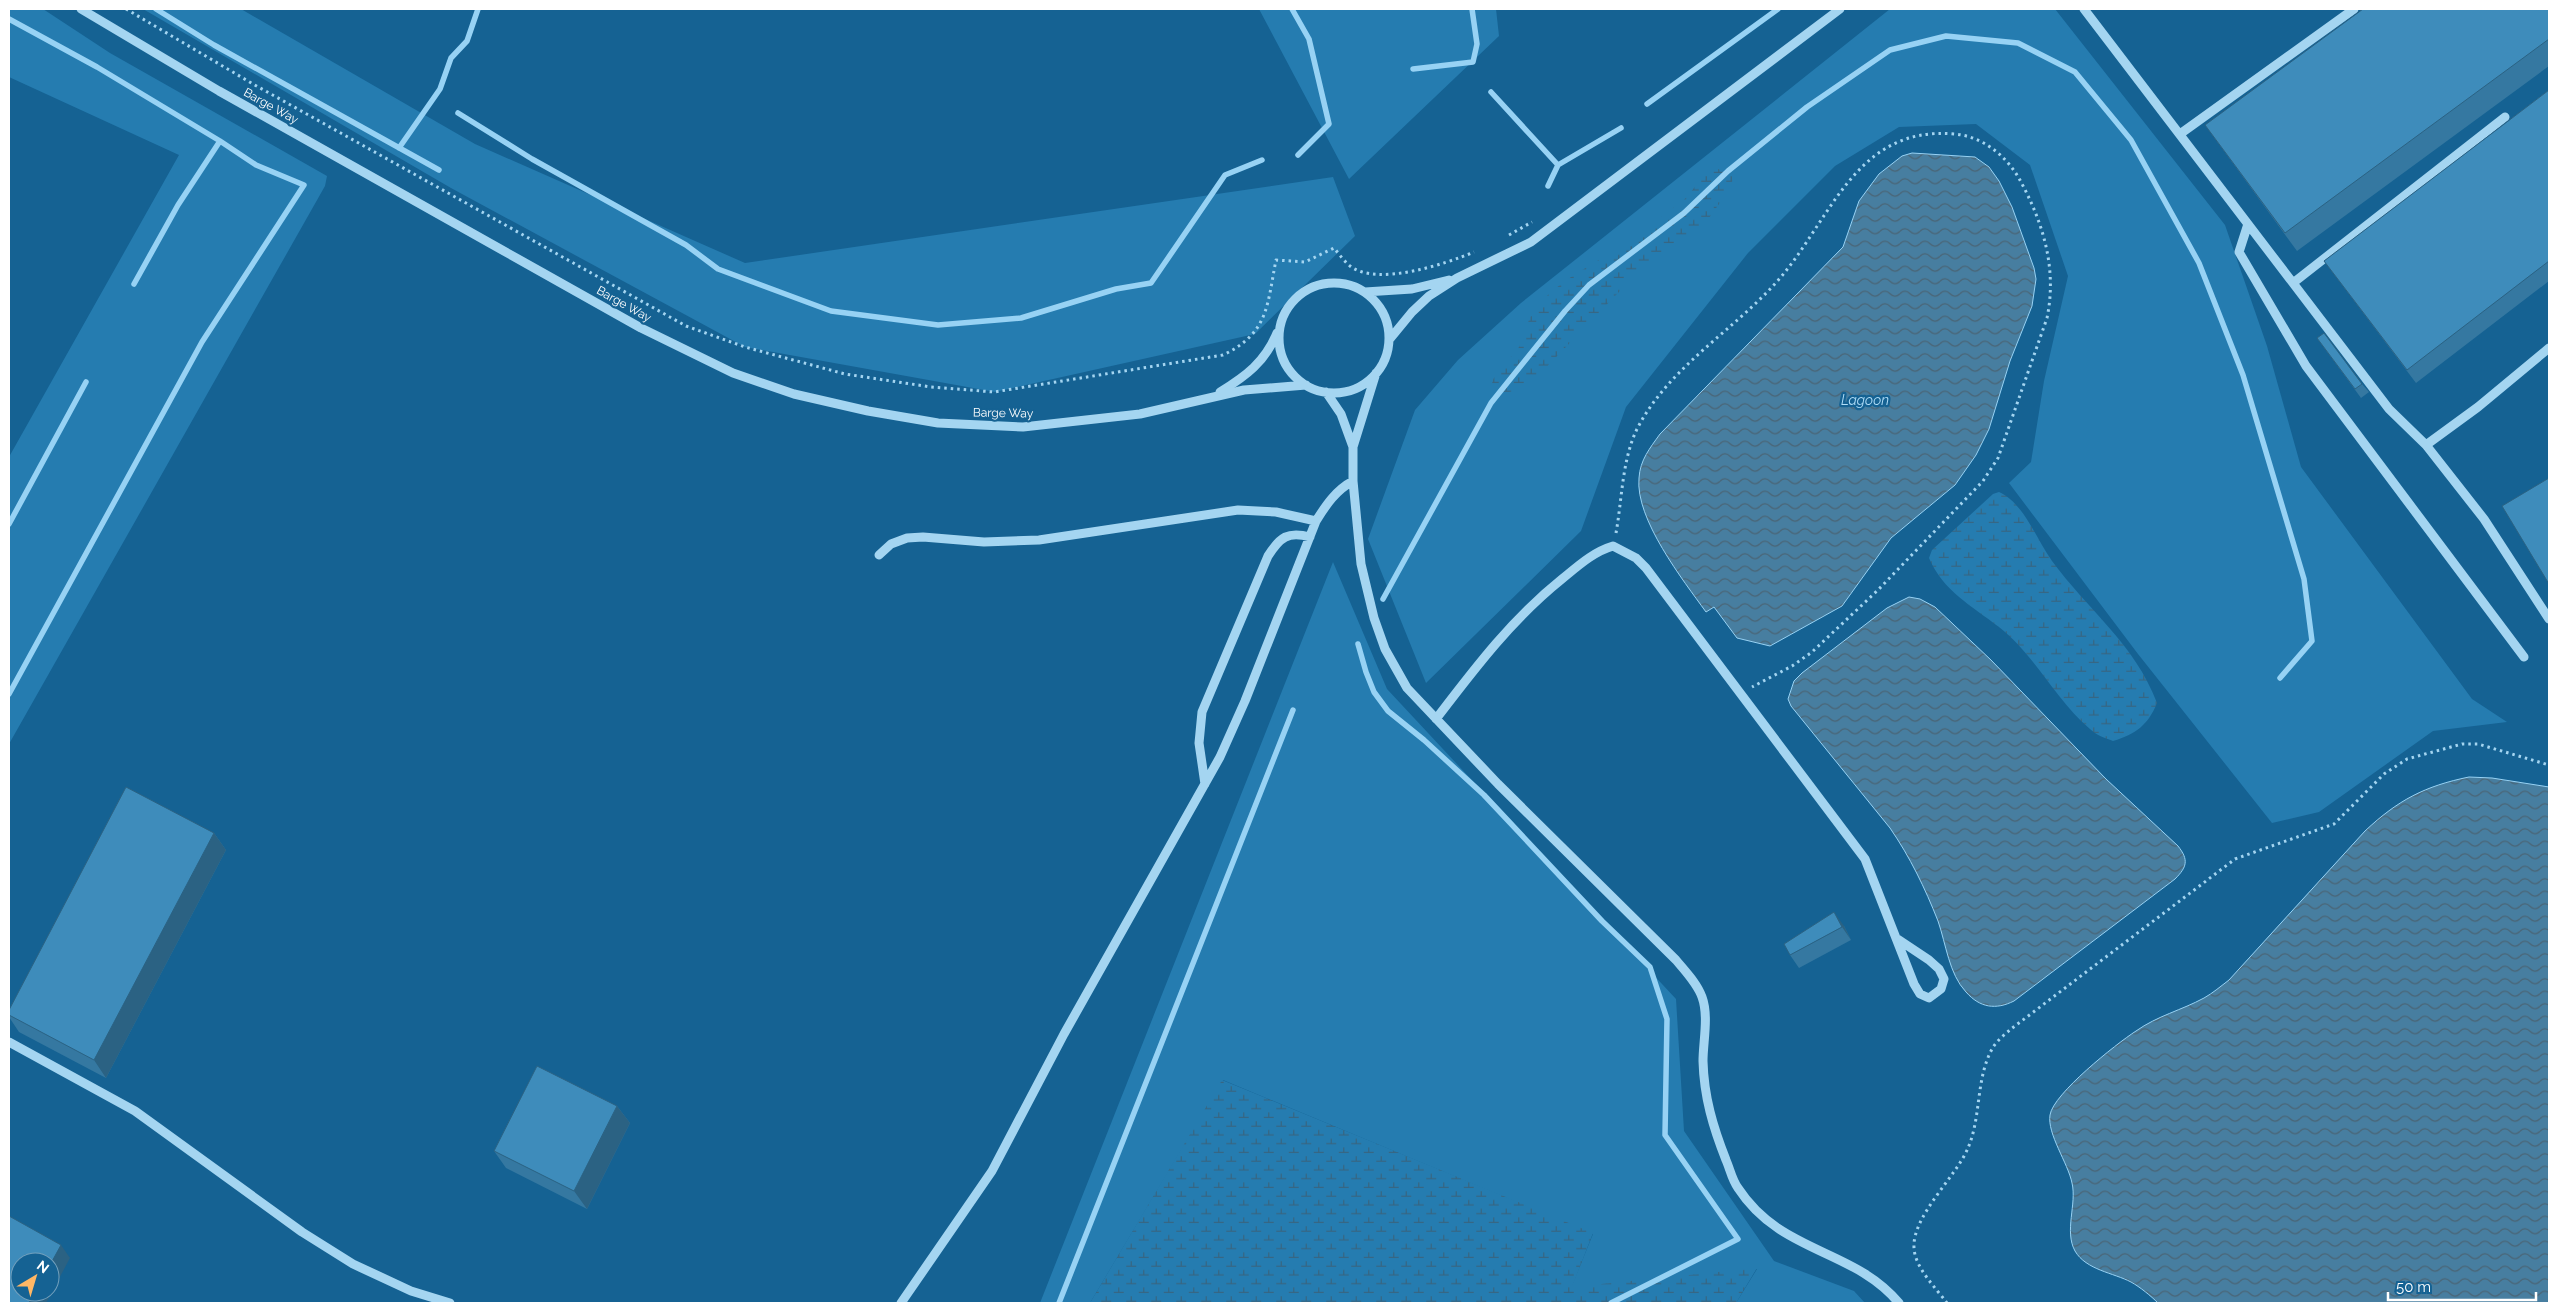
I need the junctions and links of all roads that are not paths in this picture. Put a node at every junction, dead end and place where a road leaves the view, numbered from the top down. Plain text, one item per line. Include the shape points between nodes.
1 (81, 9) edge
2 (1840, 9) edge
3 (2084, 9) edge
4 (2354, 9) edge
5 (2505, 117) dead end
6 (2180, 134) junction
7 (2248, 224) junction
8 (1457, 278) junction
9 (2293, 283) junction
10 (1365, 292) junction
11 (1280, 325) junction
12 (1389, 340) junction
13 (2549, 348) edge
14 (1376, 373) junction
15 (1306, 386) junction
16 (1326, 392) junction
17 (1214, 396) junction
18 (2426, 445) junction
19 (1353, 447) junction
20 (1353, 481) junction
21 (1316, 521) junction
22 (1310, 537) junction
23 (879, 556) dead end
24 (2549, 619) edge
25 (2524, 658) dead end
26 (1436, 718) junction
27 (1206, 784) junction
28 (1896, 938) junction
29 (9, 1042) edge
30 (450, 1303) edge
31 (901, 1303) edge
32 (1898, 1303) edge

1 - 17 street, Barge Way via 219,91 671,344 742,376 794,394 859,409 966,425 1037,427 1140,414
2 - 8 street via 1531,242
3 - 6 street
4 - 6 street
5 - 9 street
6 - 7 street
7 - 9 street
7 - 25 street via 2239,252 2306,366
8 - 10 street via 1412,289
8 - 12 street via 1429,296
9 - 18 street via 2389,409
10 - 11 street via 1344,283 1311,287 1286,309
10 - 12 street via 1379,305 1387,322
11 - 15 street via 1279,343 1283,360 1292,374
11 - 17 street, Barge Way via 1263,360
12 - 14 street via 1386,358
13 - 18 street via 2485,402
14 - 16 street via 1353,389
14 - 19 street
15 - 16 street
15 - 17 street, Barge Way via 1262,388
16 - 19 street via 1341,414
18 - 24 street via 2484,519
19 - 20 street
20 - 21 street via 1332,498
20 - 26 street via 1361,564 1374,618 1398,675
21 - 22 street
21 - 23 street via 1276,512 1238,510 1039,540 984,542 906,538 891,544
22 - 27 street via 1235,725
22 - 27 street via 1298,534 1285,536 1274,546 1215,677 1199,726
26 - 28 street via 1519,616 1591,556 1613,546 1636,558 1646,568 1865,859
26 - 32 street via 1676,960 1694,982 1702,998 1704,1013 1704,1091 1710,1116 1737,1187 1750,1204 1784,1235 1868,1275
27 - 31 street via 1064,1034 992,1171
28 - 28 street via 1916,988 1929,998 1936,994 1944,979 1940,969
29 - 30 street via 134,1111 302,1232 353,1264

